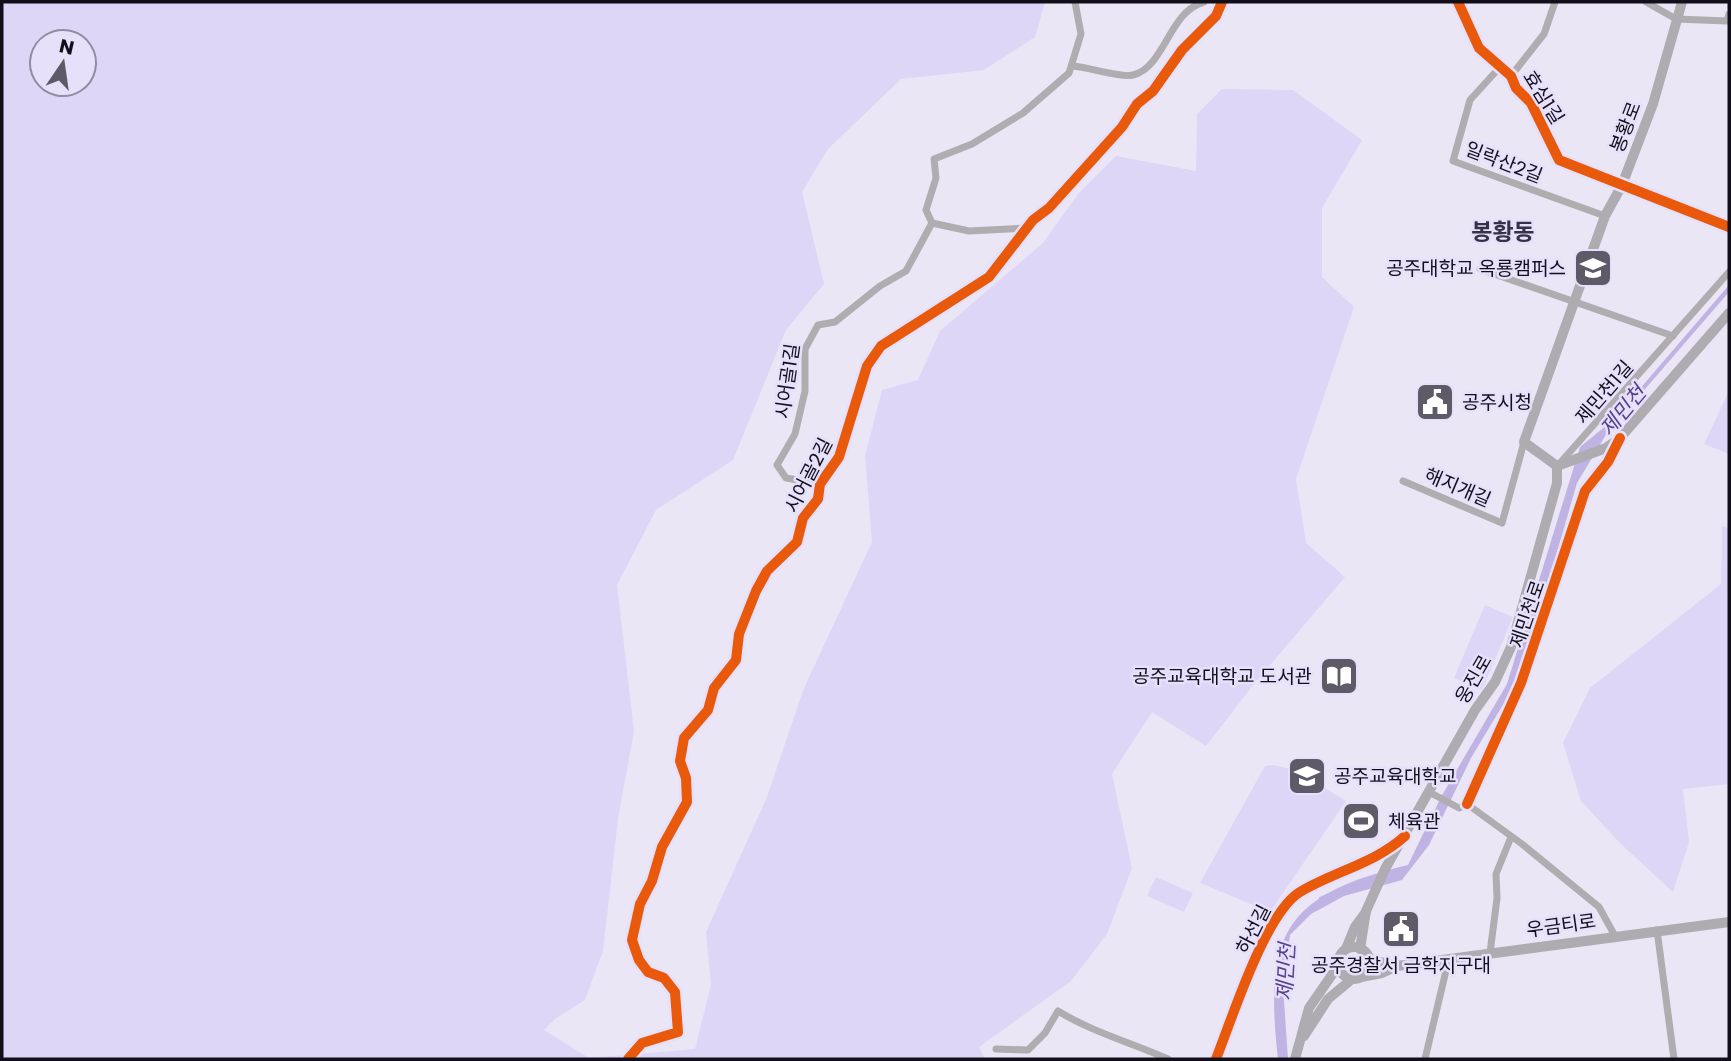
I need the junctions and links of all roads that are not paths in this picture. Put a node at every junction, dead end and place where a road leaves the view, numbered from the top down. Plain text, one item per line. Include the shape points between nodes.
1 (1075, 2) edge
2 (1204, 2) edge
3 (1222, 2) edge
4 (1458, 2) edge
5 (1555, 2) edge
6 (1646, 2) edge
7 (1682, 2) edge
8 (1728, 18) edge
9 (1676, 19) junction
10 (1073, 65) junction
11 (1500, 67) junction
12 (1511, 76) junction
13 (1622, 185) junction
14 (1605, 216) junction
15 (932, 223) junction
16 (1729, 227) edge
17 (1026, 228) junction
18 (1480, 269) dead end
19 (1729, 272) edge
20 (1575, 300) junction
21 (1729, 313) edge
22 (1673, 336) junction
23 (1620, 438) junction
24 (1524, 442) junction
25 (1557, 466) junction
26 (1402, 481) dead end
27 (820, 484) junction
28 (1429, 792) junction
29 (1463, 806) junction
30 (1405, 836) junction
31 (1510, 836) junction
32 (1366, 911) junction
33 (1265, 917) dead end
34 (1273, 922) junction
35 (1729, 922) edge
36 (1657, 930) junction
37 (1615, 936) junction
38 (1360, 948) junction
39 (1346, 949) junction
40 (1490, 953) junction
41 (1449, 958) junction
42 (1370, 960) junction
43 (1397, 965) junction
44 (1338, 966) junction
45 (1356, 978) junction
46 (1301, 1039) junction
47 (996, 1049) dead end
48 (628, 1059) edge
49 (1168, 1059) edge
50 (1216, 1059) edge
51 (1295, 1059) edge
52 (1425, 1059) edge
53 (1674, 1059) edge

1 - 10 street via 1081,34
2 - 10 street via 1190,6 1137,74
3 - 17 street, 시어골2길 via 1216,16 1182,50 1122,127
4 - 11 street, 효심1길 via 1479,48
5 - 12 street via 1544,34
6 - 9 street
7 - 9 main road, 봉황로
8 - 9 street
9 - 13 main road, 봉황로 via 1653,104
10 - 15 street, 시어골1길 via 1023,113 972,144 934,159 936,178 926,210
11 - 12 street, 효심1길
11 - 14 street, 일락산2길 via 1471,100 1453,161
12 - 13 street, 효심1길 via 1534,108 1559,160
13 - 14 main road, 봉황로
13 - 16 street, 효심1길
14 - 20 main road, 봉황로
15 - 17 street via 969,231
15 - 27 street, 시어골1길 via 906,271 835,322 818,325 808,339 802,412 777,465 786,478
17 - 27 street, 시어골2길 via 989,277 874,354 839,457
18 - 20 street
19 - 22 street, 제민천1길
20 - 22 street
20 - 24 main road, 봉황로
21 - 23 main road
22 - 25 street, 제민천1길
23 - 25 main road
23 - 29 street, 제민천로 via 1585,491 1521,683
24 - 25 main road
24 - 26 street, 해지개길 via 1502,523
25 - 28 main road, 웅진로 via 1557,483 1511,647
27 - 48 street, 시어골2길 via 818,499 803,518 797,542 767,571 756,591 739,634 736,660 714,688 708,710 684,736 680,761 687,802 662,847 632,940 648,972 664,978 675,992 678,1031 642,1043
28 - 29 street
28 - 30 main road, 웅진로
29 - 31 street
30 - 32 main road, 웅진로
30 - 34 street, 하선길 via 1378,857 1299,892
31 - 37 street via 1599,907
31 - 40 street via 1496,874
32 - 38 main road
32 - 39 main road
33 - 34 street
34 - 50 street, 하선길
35 - 36 main road, 우금티로
36 - 37 main road, 우금티로
36 - 53 street
37 - 40 main road, 우금티로
38 - 39 main road
38 - 42 main road
39 - 44 main road
40 - 41 main road, 우금티로
41 - 43 main road, 우금티로
41 - 52 street
42 - 43 main road, 우금티로
42 - 45 main road via 1368,970
43 - 45 main road, 우금티로
44 - 45 main road via 1342,975
44 - 46 main road, 우금티로 via 1309,1008
45 - 46 main road, 우금티로 via 1328,999
46 - 51 main road, 우금티로
47 - 49 street via 1028,1049 1058,1011 1081,1025

